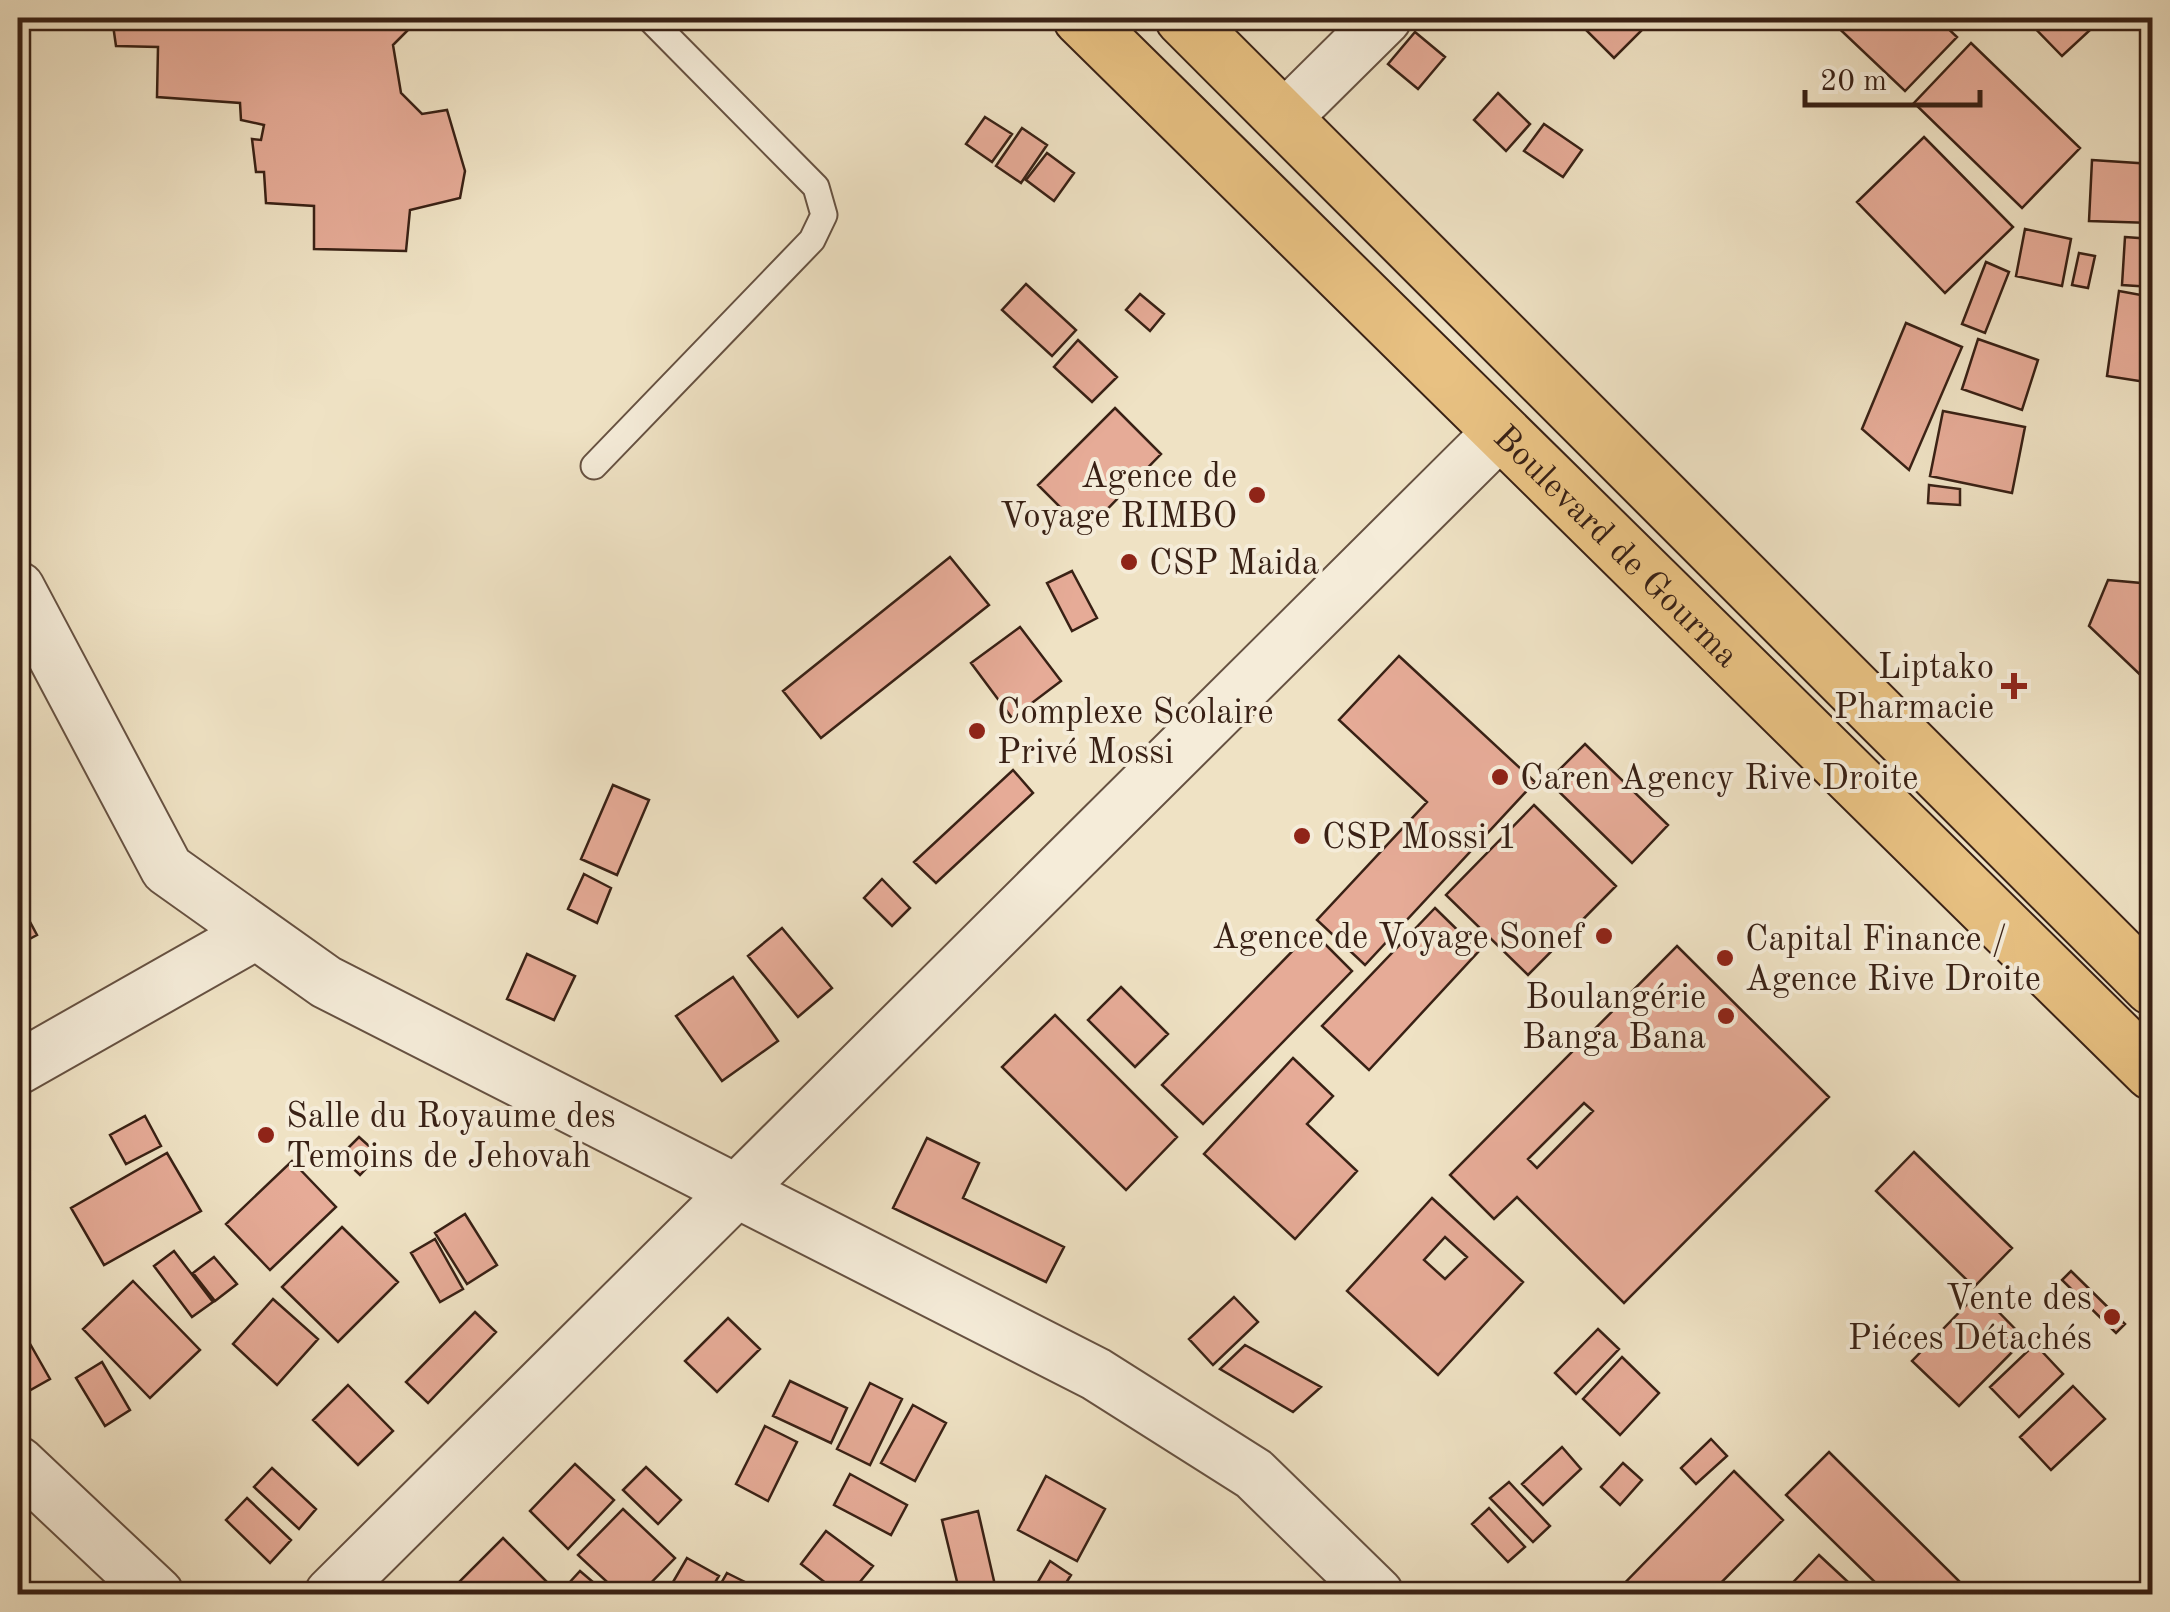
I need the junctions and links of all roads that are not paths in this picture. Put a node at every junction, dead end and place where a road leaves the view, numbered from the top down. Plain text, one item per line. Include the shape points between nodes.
1 (649, 18) edge
2 (1081, 18) edge
3 (1183, 18) edge
4 (1384, 18) edge
5 (1284, 118) junction
6 (1501, 430) junction
7 (594, 466) dead end
8 (18, 588) edge
9 (254, 934) junction
10 (2152, 987) edge
11 (18, 1068) edge
12 (2152, 1072) edge
13 (740, 1190) junction
14 (18, 1463) edge
15 (157, 1594) edge
16 (331, 1594) edge
17 (1377, 1594) edge

1 - 7 lane via 816,187 824,215 812,240
2 - 6 highway, Boulevard de Gourma
3 - 5 highway, Boulevard de Gourma
4 - 5 street
5 - 10 highway, Boulevard de Gourma
6 - 12 highway, Boulevard de Gourma
6 - 13 street
8 - 9 street via 166,869
9 - 11 street
9 - 13 street via 326,982
13 - 16 street
13 - 17 street via 1096,1374 1254,1474
14 - 15 street

